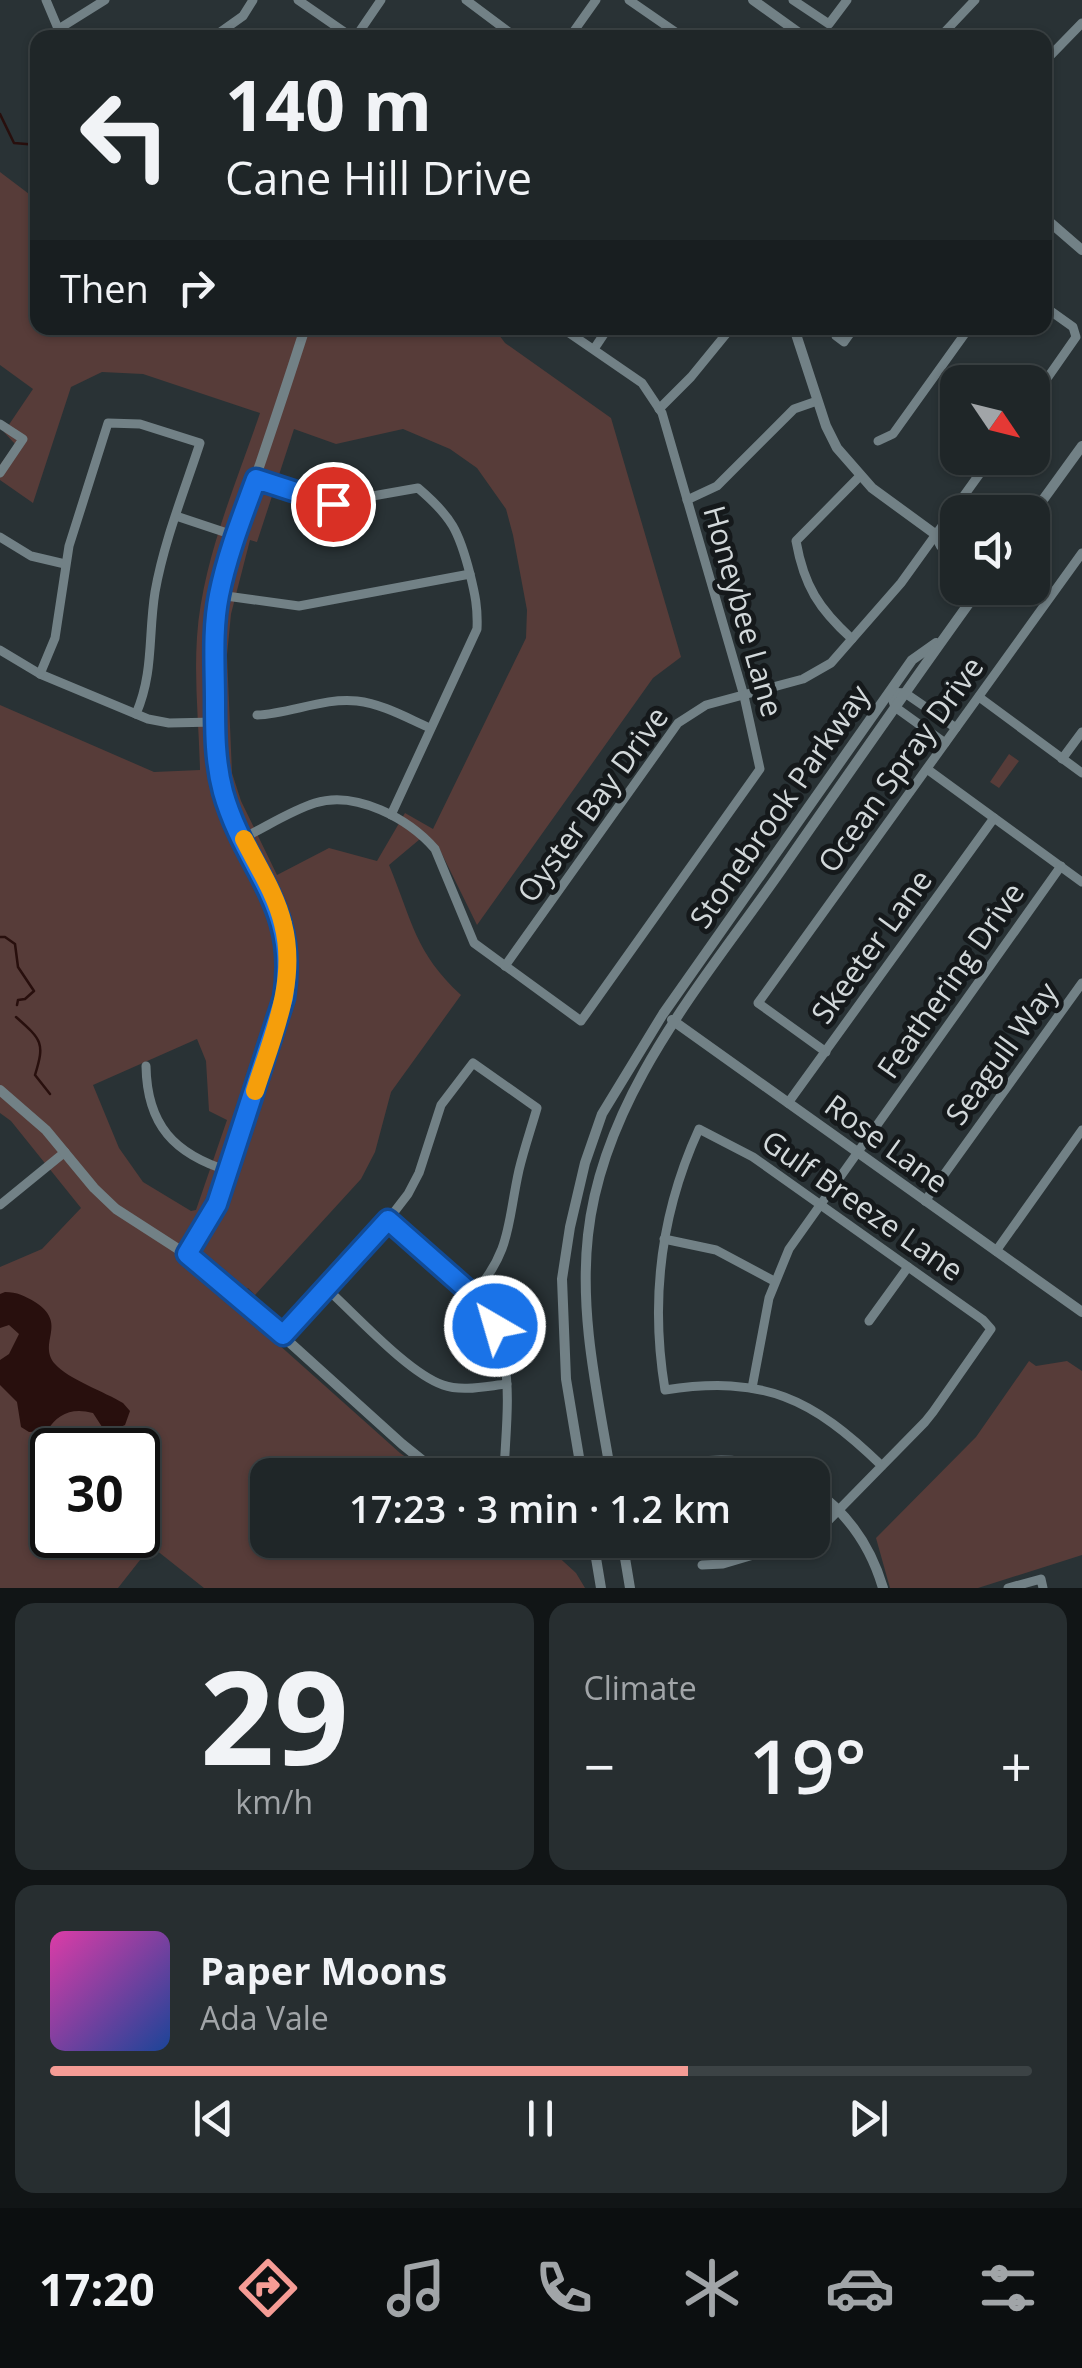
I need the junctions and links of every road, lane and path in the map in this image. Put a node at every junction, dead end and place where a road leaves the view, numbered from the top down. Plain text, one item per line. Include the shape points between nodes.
1 (46, 0) edge
2 (105, 0) edge
3 (253, 0) edge
4 (298, 0) edge
5 (381, 0) edge
6 (466, 0) edge
7 (596, 0) edge
8 (630, 0) edge
9 (753, 0) edge
10 (794, 0) edge
11 (848, 0) edge
12 (974, 0) edge
13 (1082, 23) edge
14 (57, 30) edge
15 (64, 30) edge
16 (223, 30) edge
17 (342, 30) edge
18 (360, 30) edge
19 (507, 30) edge
20 (575, 30) edge
21 (673, 30) edge
22 (795, 30) edge
23 (946, 30) edge
24 (1052, 54) edge
25 (1052, 224) edge
26 (1082, 250) edge
27 (1052, 311) edge
28 (303, 335) edge
29 (573, 335) edge
30 (603, 335) edge
31 (726, 335) edge
32 (796, 335) edge
33 (849, 335) edge
34 (964, 335) edge
35 (836, 336) dead end
36 (594, 348) junction
37 (1050, 375) edge
38 (817, 401) junction
39 (659, 408) junction
40 (0, 424) edge
41 (878, 440) dead end
42 (1082, 446) edge
43 (0, 473) edge
44 (979, 475) edge
45 (860, 476) junction
46 (256, 479) junction
47 (1046, 495) edge
48 (687, 500) junction
49 (176, 516) junction
50 (936, 534) junction
51 (940, 535) edge
52 (236, 536) junction
53 (0, 537) edge
54 (940, 544) edge
55 (1082, 553) edge
56 (65, 564) junction
57 (470, 574) junction
58 (219, 595) junction
59 (968, 605) edge
60 (945, 636) junction
61 (852, 639) junction
62 (0, 650) edge
63 (40, 674) junction
64 (890, 692) junction
65 (905, 692) junction
66 (744, 696) junction
67 (978, 697) junction
68 (895, 707) junction
69 (136, 714) junction
70 (256, 715) dead end
71 (215, 722) junction
72 (430, 728) junction
73 (956, 728) junction
74 (1082, 732) edge
75 (945, 744) junction
76 (1062, 759) junction
77 (927, 769) junction
78 (1082, 773) edge
79 (391, 815) junction
80 (994, 818) junction
81 (243, 838) junction
82 (1061, 866) junction
83 (1082, 882) edge
84 (505, 966) junction
85 (1082, 983) edge
86 (663, 1014) junction
87 (675, 1022) junction
88 (826, 1052) junction
89 (146, 1066) dead end
90 (0, 1090) edge
91 (788, 1103) junction
92 (1082, 1130) edge
93 (65, 1152) junction
94 (858, 1152) junction
95 (228, 1171) junction
96 (925, 1200) junction
97 (820, 1204) junction
98 (0, 1205) edge
99 (388, 1220) junction
100 (664, 1239) junction
101 (996, 1250) junction
102 (187, 1254) junction
103 (908, 1267) junction
104 (774, 1281) junction
105 (326, 1288) junction
106 (473, 1295) junction
107 (1082, 1312) edge
108 (870, 1322) dead end
109 (283, 1335) junction
110 (506, 1384) junction
111 (752, 1388) junction
112 (419, 1458) edge
113 (504, 1458) edge
114 (579, 1458) edge
115 (609, 1458) edge
116 (882, 1466) junction
117 (830, 1503) edge
118 (839, 1510) junction
119 (830, 1518) edge
120 (596, 1558) edge
121 (625, 1558) edge
122 (743, 1558) edge
123 (702, 1565) dead end
124 (1042, 1584) edge
125 (601, 1588) edge
126 (630, 1588) edge
127 (883, 1588) edge
128 (1008, 1588) edge

1 - 14 street
2 - 15 street
3 - 16 street
4 - 17 street
5 - 18 street
6 - 19 street
7 - 20 street
8 - 21 street
9 - 22 street
10 - 11 street via 828,24
12 - 23 street
13 - 24 street
25 - 26 street
27 - 37 street via 1076,334
28 - 46 street
29 - 36 street, Honeybee Lane
30 - 36 street
31 - 39 street
32 - 38 street
33 - 35 street via 844,342
34 - 41 street via 892,434
36 - 39 street, Honeybee Lane via 642,384
38 - 45 street via 837,448
38 - 48 street via 794,409 717,486
39 - 48 street, Honeybee Lane
40 - 43 street via 23,440
42 - 47 street
44 - 50 street, Oyster Bay Drive
45 - 50 street
45 - 61 street via 796,541 819,607
46 - 52 street
46 - 57 street via 333,504 418,488 456,526
48 - 66 street, Honeybee Lane
49 - 52 street
49 - 56 street via 200,443 140,424 108,423
49 - 69 street via 155,592 148,683
50 - 51 street
50 - 54 street
50 - 61 street, Oyster Bay Drive
52 - 58 street
53 - 56 street via 31,556
55 - 67 street, Ocean Spray Drive
56 - 63 street via 55,638
57 - 58 street via 299,606
57 - 72 street via 477,629
58 - 71 street
59 - 60 street, Stonebrook Parkway
60 - 64 street, Stonebrook Parkway via 912,660
60 - 65 street, Stonebrook Parkway
61 - 66 street, Oyster Bay Drive via 816,674
62 - 63 street
63 - 69 street
64 - 65 street
64 - 68 street
64 - 86 street, Stonebrook Parkway
65 - 68 street, Stonebrook Parkway
65 - 73 street
66 - 84 street, Oyster Bay Drive via 706,704 678,723
66 - 84 street, Honeybee Lane via 760,769 581,1020
67 - 73 street, Ocean Spray Drive
67 - 76 street
68 - 75 street
68 - 87 street, Stonebrook Parkway
69 - 71 street via 169,723
70 - 72 street via 354,700
71 - 81 street via 223,792
72 - 79 street
73 - 75 street, Ocean Spray Drive
74 - 76 street
75 - 77 street, Ocean Spray Drive
76 - 78 street
77 - 80 street
77 - 88 street, Ocean Spray Drive via 758,1003
79 - 81 street via 351,801 315,803
79 - 84 street via 436,849 474,942
80 - 82 street
80 - 88 street, Skeeter Lane
81 - 95 street via 283,923 288,975
82 - 83 street
82 - 94 street, Feathering Drive
85 - 96 street, Seagull Way
86 - 87 street, Rose Lane
86 - 114 street, Stonebrook Parkway via 602,1114 570,1227 563,1323
87 - 91 street, Rose Lane
87 - 115 street, Stonebrook Parkway via 622,1114 588,1233 586,1321
88 - 91 street, Skeeter Lane
89 - 95 street via 146,1091 166,1135 190,1156
90 - 93 street
91 - 94 street, Rose Lane
92 - 101 street
93 - 98 street
93 - 102 street via 116,1209
94 - 96 street, Rose Lane
94 - 97 street, Feathering Drive
95 - 102 street
96 - 101 street, Rose Lane
97 - 100 street, Gulf Breeze Lane via 700,1128
97 - 103 street, Gulf Breeze Lane
97 - 104 street, Feathering Drive
99 - 105 street
99 - 106 street
99 - 106 street via 419,1173 441,1105 473,1064 537,1108 506,1240 493,1272
100 - 104 street via 716,1250
100 - 111 street via 658,1310 665,1390
101 - 107 street, Rose Lane
102 - 109 street
103 - 108 street
103 - 116 street, Gulf Breeze Lane via 991,1330 942,1402
104 - 111 street, Feathering Drive
105 - 109 street
105 - 110 street via 418,1372 444,1386
106 - 110 street via 495,1326
109 - 112 street
110 - 113 street
111 - 116 street via 819,1413
116 - 118 street
117 - 118 street
118 - 119 street
118 - 127 street via 865,1544
120 - 125 street
121 - 126 street
122 - 123 street
124 - 128 street

